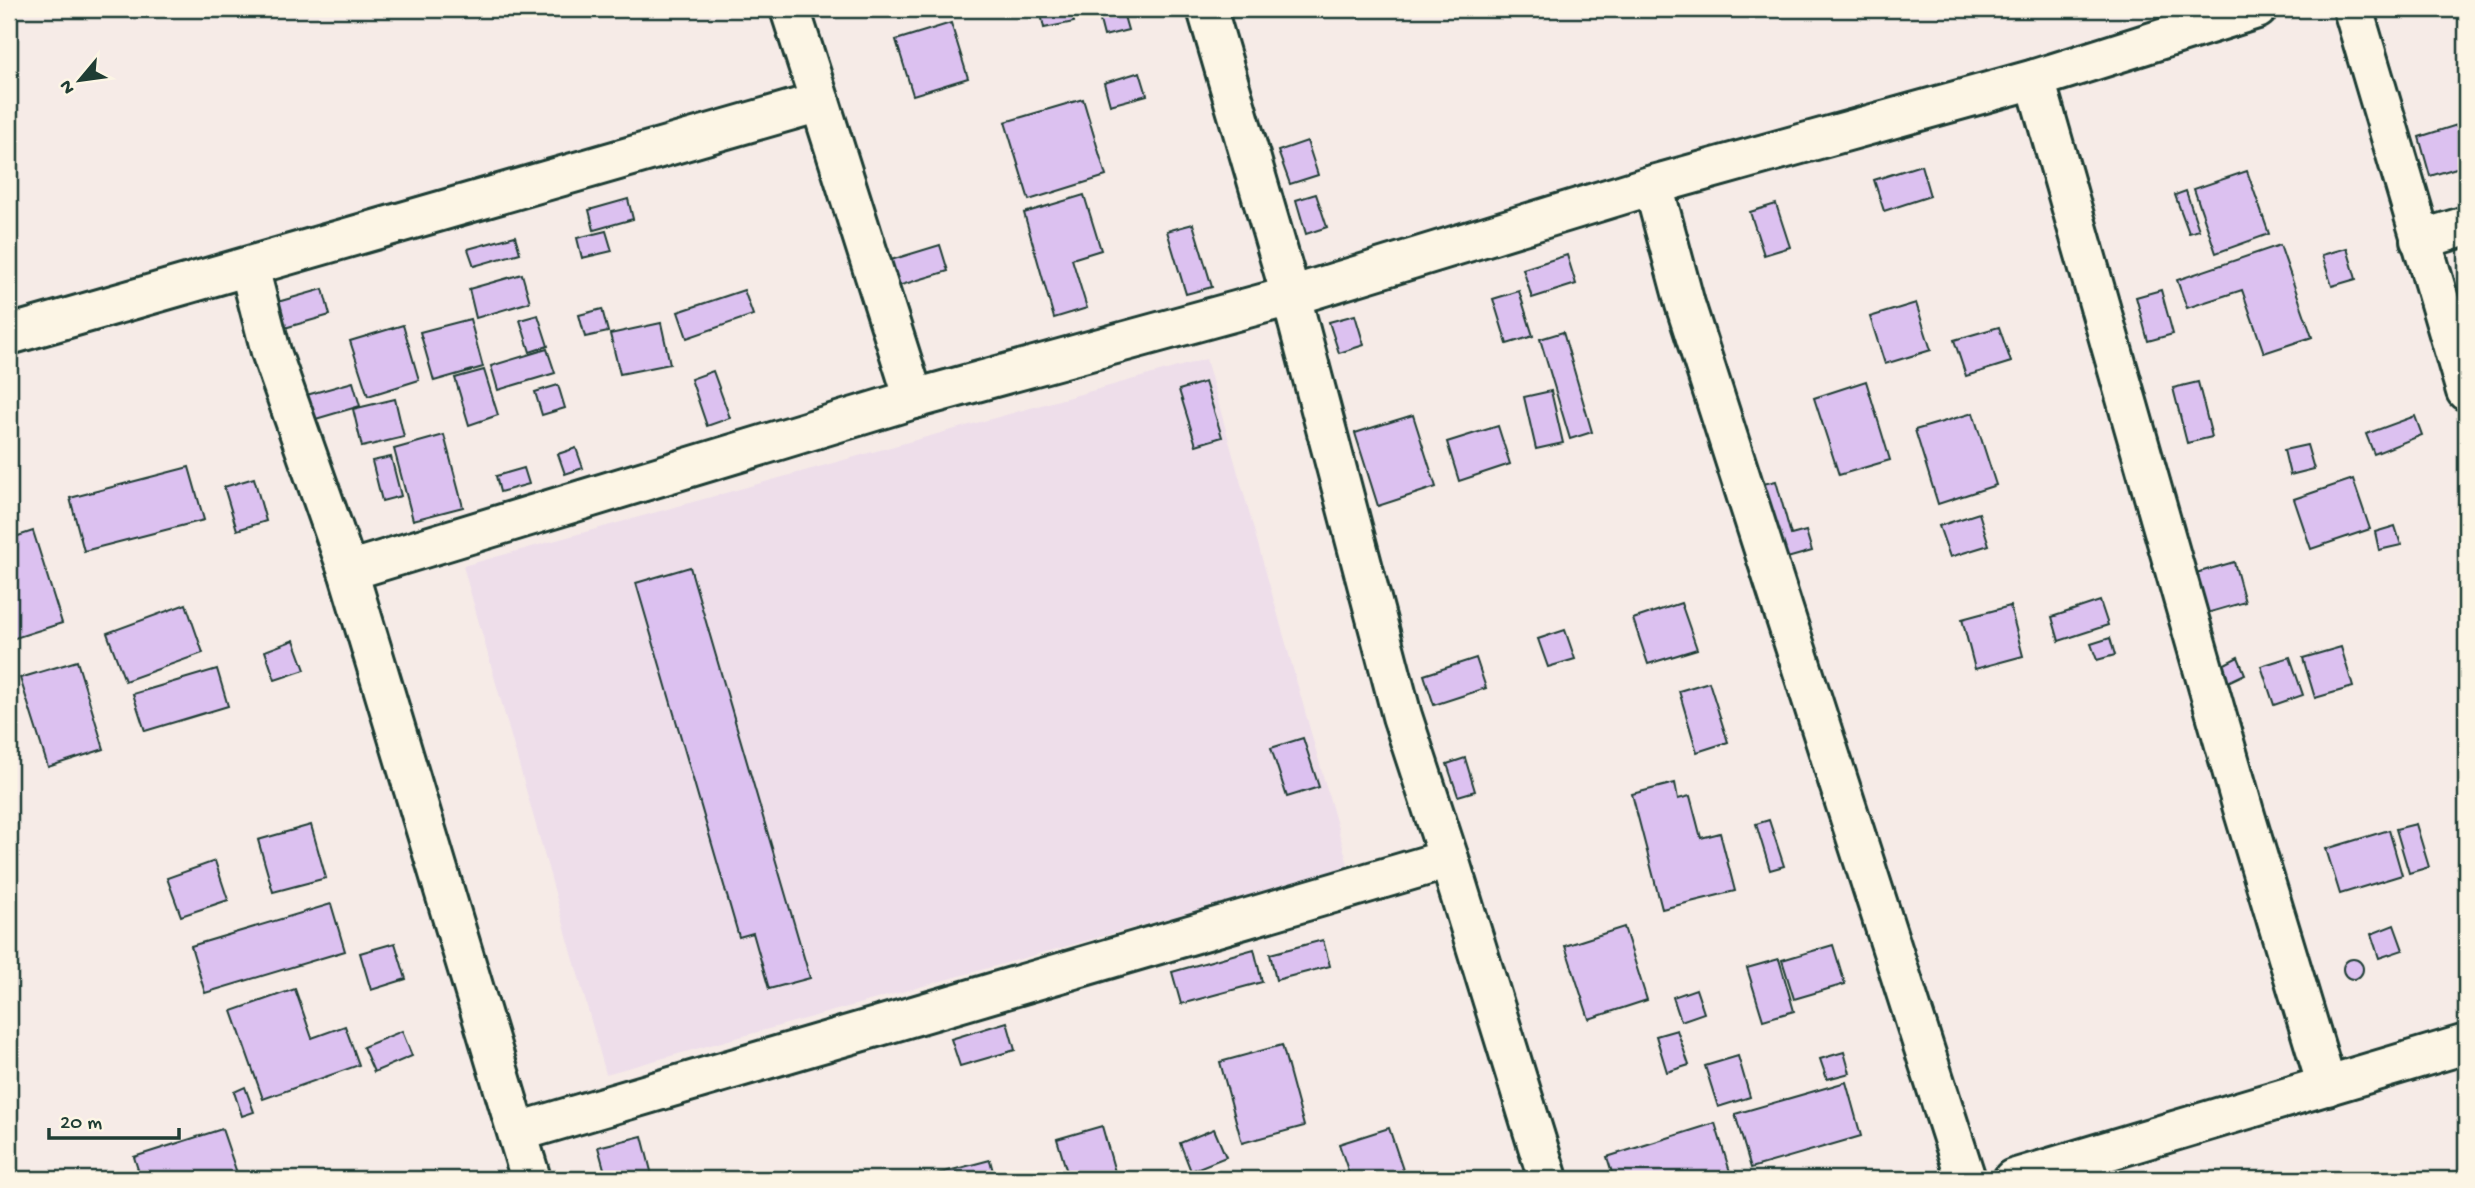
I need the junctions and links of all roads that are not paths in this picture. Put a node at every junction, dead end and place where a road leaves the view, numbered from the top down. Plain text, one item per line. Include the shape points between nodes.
1 (790, 9) edge
2 (1208, 9) edge
3 (2257, 9) edge
4 (2353, 9) edge
5 (2035, 79) junction
6 (820, 102) junction
7 (1653, 185) junction
8 (2466, 226) edge
9 (2420, 240) junction
10 (249, 267) junction
11 (1291, 296) junction
12 (9, 335) edge
13 (2466, 391) edge
14 (914, 399) junction
15 (348, 571) junction
16 (1449, 859) junction
17 (2466, 1044) edge
18 (2327, 1086) junction
19 (518, 1132) junction
20 (531, 1179) edge
21 (1548, 1179) edge
22 (1966, 1179) edge
23 (2012, 1179) edge

1 - 6 street
2 - 11 street
3 - 5 street
4 - 9 street
5 - 7 street
5 - 18 street
6 - 10 street
6 - 14 street
7 - 11 street
7 - 22 street via 1685,304
8 - 9 street
9 - 13 street
10 - 12 street
10 - 15 street via 271,352
11 - 14 street
11 - 16 street via 1402,716
14 - 15 street
15 - 19 street
16 - 19 street
16 - 21 street
17 - 18 street
18 - 23 street
19 - 20 street

